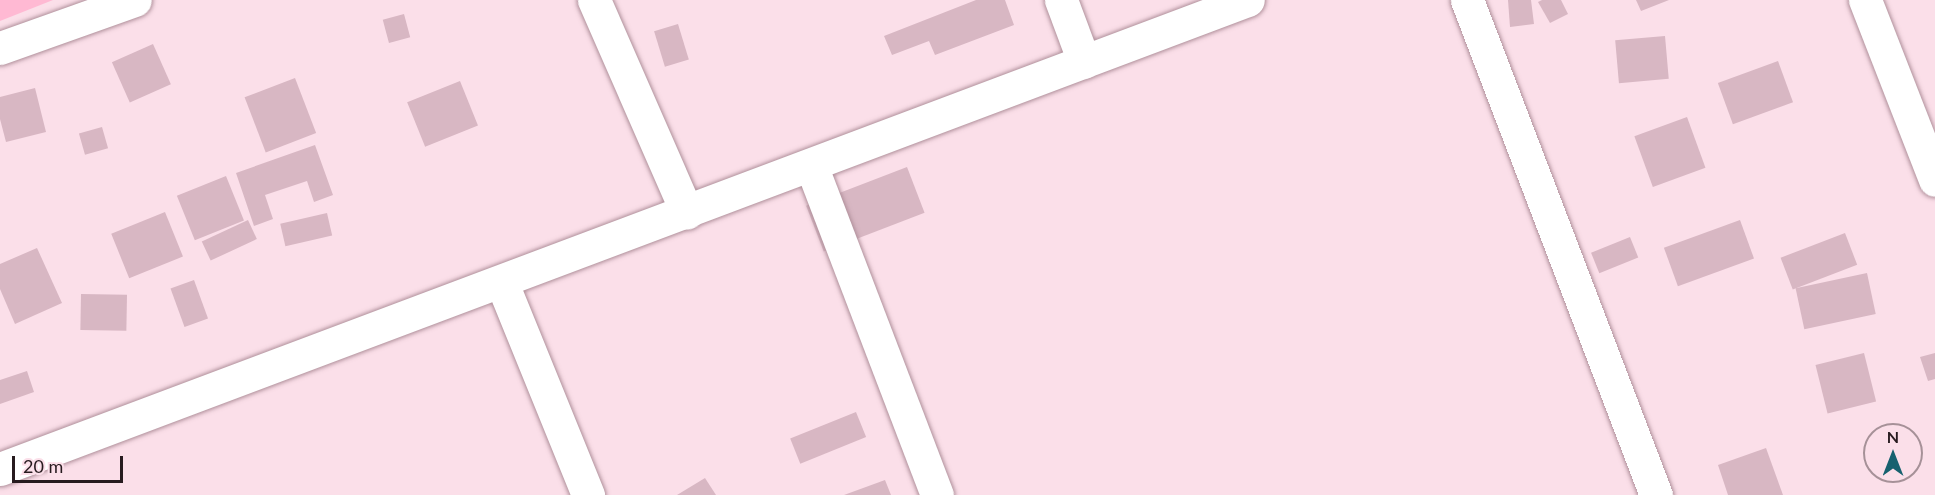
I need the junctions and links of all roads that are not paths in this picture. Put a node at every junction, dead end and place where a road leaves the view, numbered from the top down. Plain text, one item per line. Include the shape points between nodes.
1 (135, 0) edge
2 (594, 0) edge
3 (1061, 0) edge
4 (1248, 0) edge
5 (1467, 0) edge
6 (1865, 0) edge
7 (0, 48) edge
8 (1084, 62) junction
9 (811, 165) junction
10 (1934, 176) edge
11 (687, 213) junction
12 (502, 283) junction
13 (0, 469) edge
14 (588, 495) edge
15 (937, 495) edge
16 (1656, 495) edge

1 - 7 street
2 - 11 street
3 - 8 street
4 - 8 street
5 - 16 street
6 - 10 street
8 - 9 street
9 - 11 street
9 - 15 street
11 - 12 street
12 - 13 street
12 - 14 street

